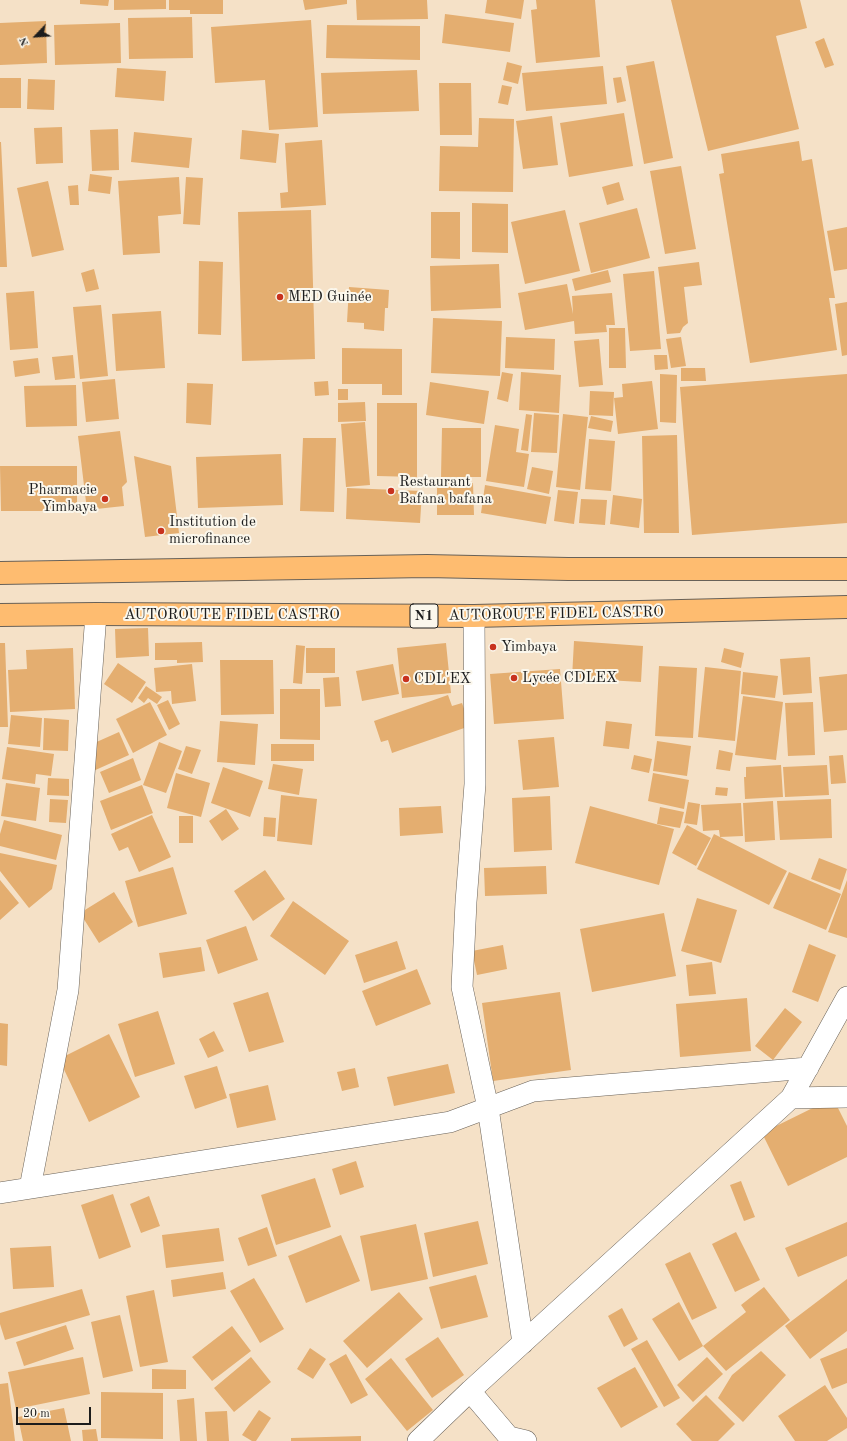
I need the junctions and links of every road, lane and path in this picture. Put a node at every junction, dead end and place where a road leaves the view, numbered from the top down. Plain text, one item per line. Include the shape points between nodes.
1 (847, 569) edge
2 (0, 573) edge
3 (847, 607) edge
4 (96, 614) junction
5 (0, 615) edge
6 (474, 616) junction
7 (847, 997) edge
8 (808, 1068) junction
9 (847, 1097) edge
10 (791, 1098) junction
11 (488, 1108) junction
12 (30, 1188) junction
13 (0, 1193) edge
14 (523, 1343) junction
15 (470, 1391) junction
16 (418, 1441) edge
17 (526, 1441) edge

1 - 2 highway via 427,566
3 - 6 highway, AUTOROUTE FIDEL CASTRO / N1
4 - 5 highway, AUTOROUTE FIDEL CASTRO / N1
4 - 6 highway, AUTOROUTE FIDEL CASTRO / N1
4 - 12 street via 68,990
6 - 11 street via 475,784 462,987
7 - 8 street
8 - 10 street
8 - 11 street via 533,1091
9 - 10 street
10 - 14 street
11 - 12 street via 450,1122
11 - 14 street
12 - 13 street
14 - 15 street
15 - 16 street
15 - 17 street via 509,1437

